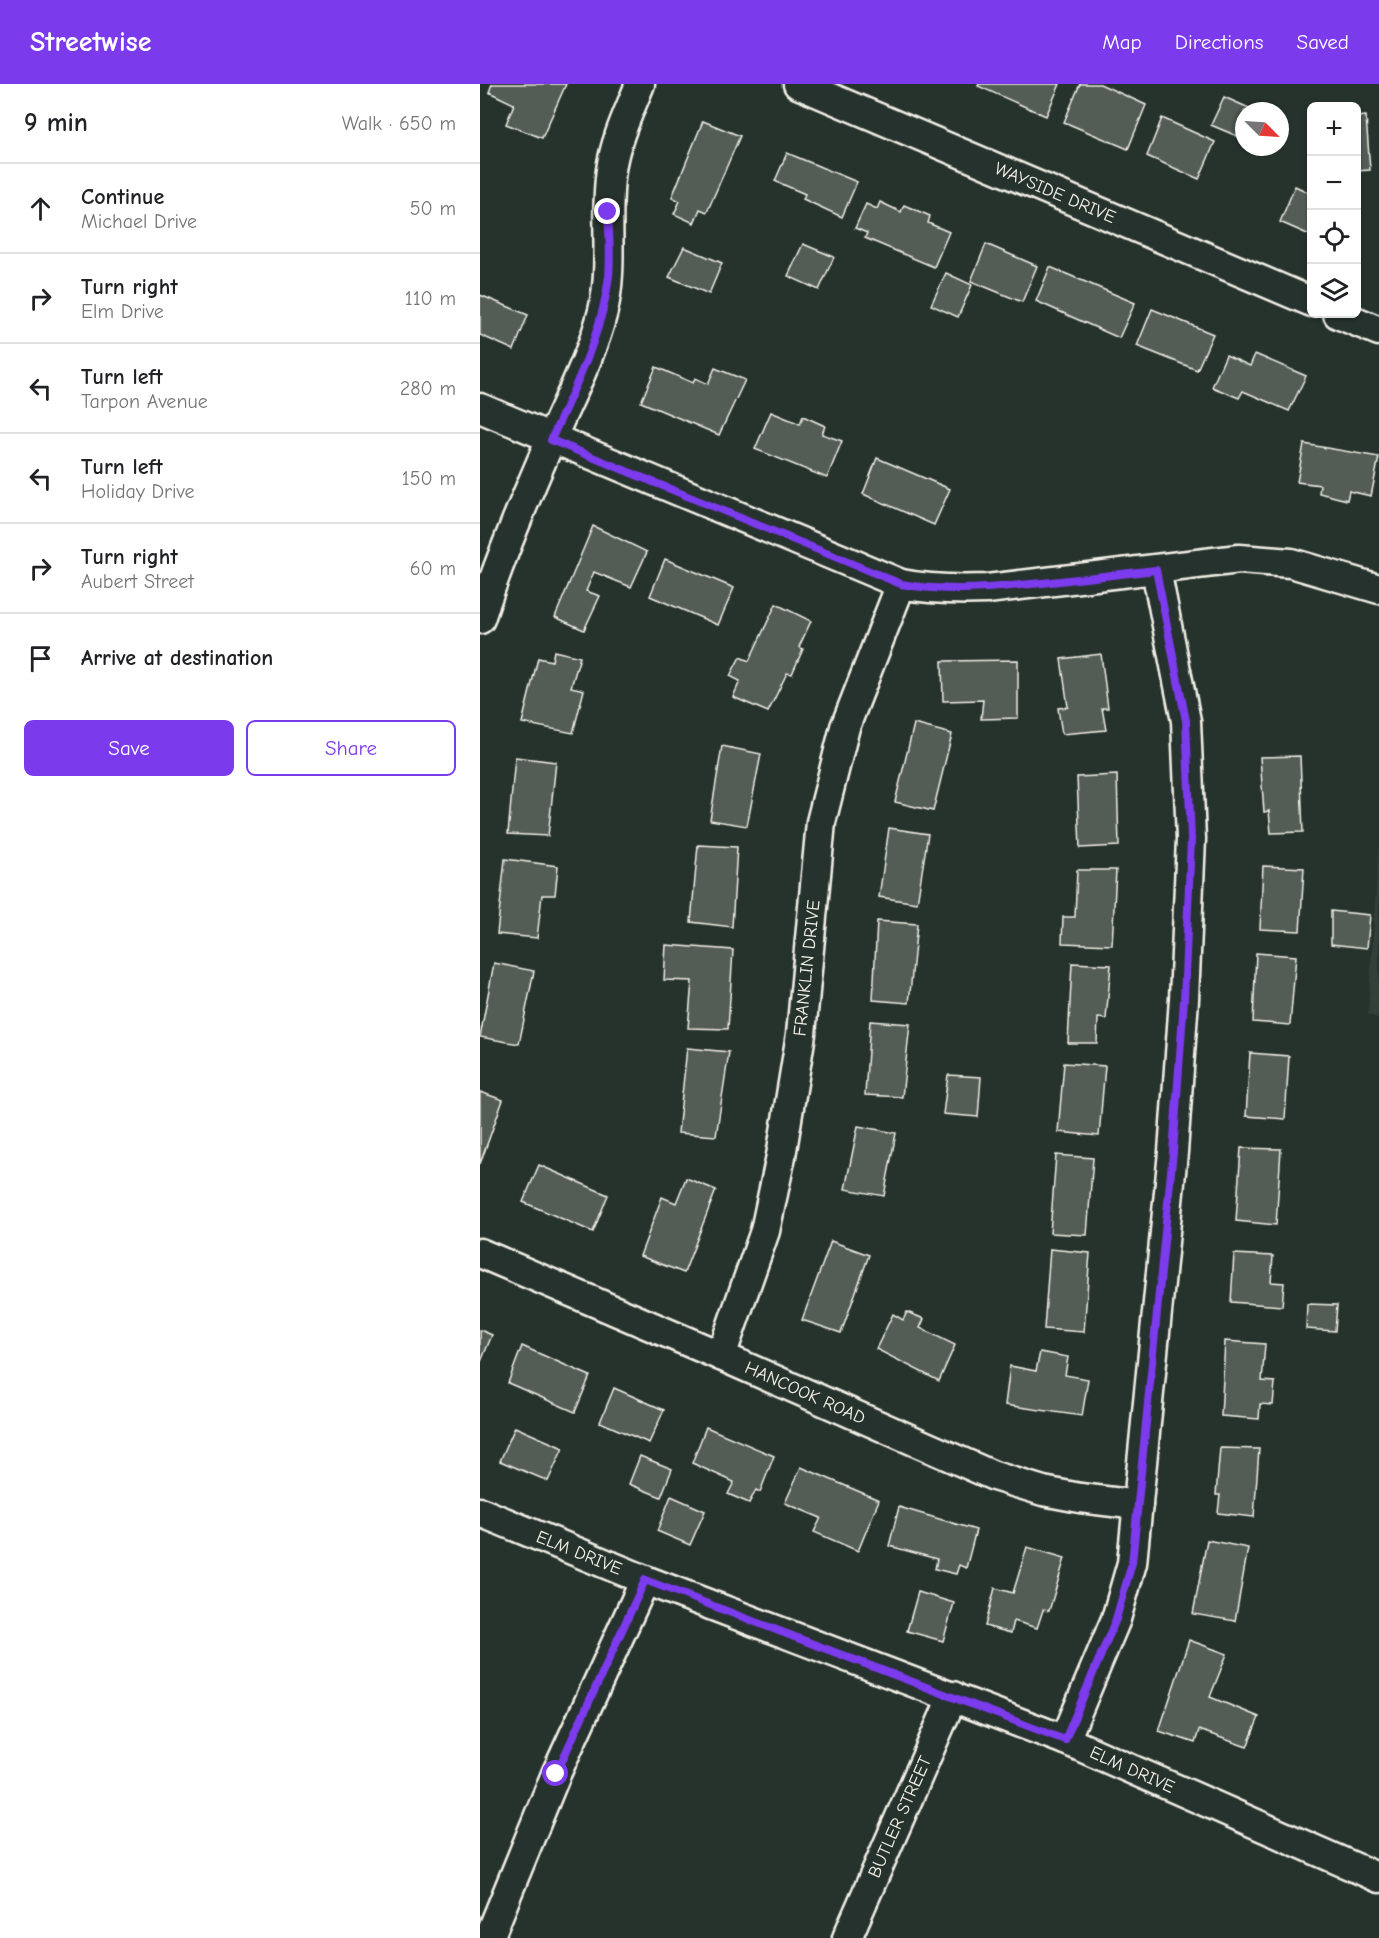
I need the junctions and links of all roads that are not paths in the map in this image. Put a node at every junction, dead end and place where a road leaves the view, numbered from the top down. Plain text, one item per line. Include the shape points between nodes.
1 (640, 84) edge
2 (798, 84) edge
3 (1307, 300) edge
4 (1348, 318) edge
5 (1379, 331) edge
6 (480, 408) edge
7 (551, 440) junction
8 (1156, 570) junction
9 (901, 584) junction
10 (1379, 589) edge
11 (480, 619) edge
12 (480, 1253) edge
13 (721, 1356) junction
14 (1138, 1505) junction
15 (480, 1512) edge
16 (645, 1580) junction
17 (953, 1696) junction
18 (1065, 1740) junction
19 (1379, 1878) edge
20 (489, 1938) edge
21 (847, 1938) edge

1 - 7 street via 616,144 611,170 609,274 603,309 593,345
2 - 3 street, WAYSIDE DRIVE
4 - 5 street
6 - 7 street
7 - 9 street
7 - 11 street
8 - 9 street via 977,590 926,589
8 - 10 street via 1239,559 1291,563
8 - 14 street via 1186,721 1191,839 1174,1141
9 - 13 street, FRANKLIN DRIVE via 845,727 821,822 801,1035 781,1156 765,1232
12 - 13 street, HANCOOK ROAD
13 - 14 street, HANCOOK ROAD via 994,1476 1071,1497
14 - 18 street via 1126,1588
15 - 16 street, ELM DRIVE
16 - 17 street, ELM DRIVE
16 - 20 street via 556,1774
17 - 18 street, ELM DRIVE
17 - 21 street, BUTLER STREET
18 - 19 street, ELM DRIVE

